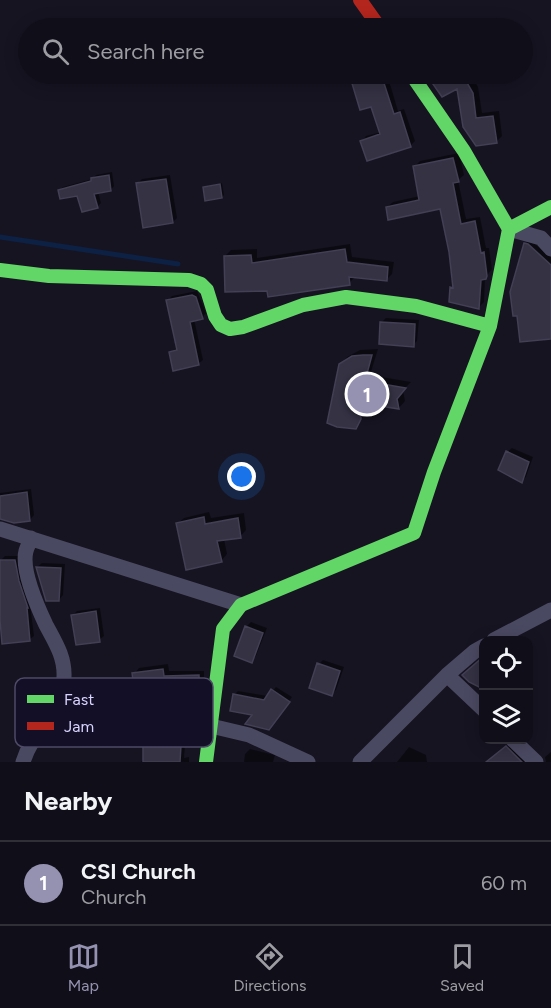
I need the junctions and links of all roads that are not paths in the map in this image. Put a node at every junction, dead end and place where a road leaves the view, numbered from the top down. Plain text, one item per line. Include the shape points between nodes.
1 (360, 0) edge
2 (373, 18) edge
3 (418, 84) edge
4 (551, 207) edge
5 (509, 229) junction
6 (551, 249) edge
7 (0, 270) edge
8 (490, 326) junction
9 (0, 529) edge
10 (31, 538) junction
11 (241, 605) junction
12 (551, 610) edge
13 (502, 636) edge
14 (479, 648) edge
15 (447, 675) junction
16 (64, 678) edge
17 (479, 706) edge
18 (213, 710) edge
19 (213, 726) edge
20 (517, 744) edge
21 (29, 747) edge
22 (208, 747) edge
23 (23, 762) edge
24 (206, 762) edge
25 (308, 762) edge
26 (360, 762) edge
27 (536, 762) edge

1 - 2 street
3 - 5 street via 464,151
4 - 5 street
5 - 6 street via 541,238
5 - 8 street
7 - 8 street via 49,276 189,280 207,290 215,316 230,329 303,305 346,297 416,306
8 - 11 street via 414,533
9 - 10 street
10 - 11 street
10 - 16 street via 26,567 35,599 62,657
11 - 18 street via 223,629
12 - 13 street
14 - 15 street
15 - 17 street
15 - 26 street
19 - 25 street via 249,735
20 - 27 street
21 - 23 street
22 - 24 street

